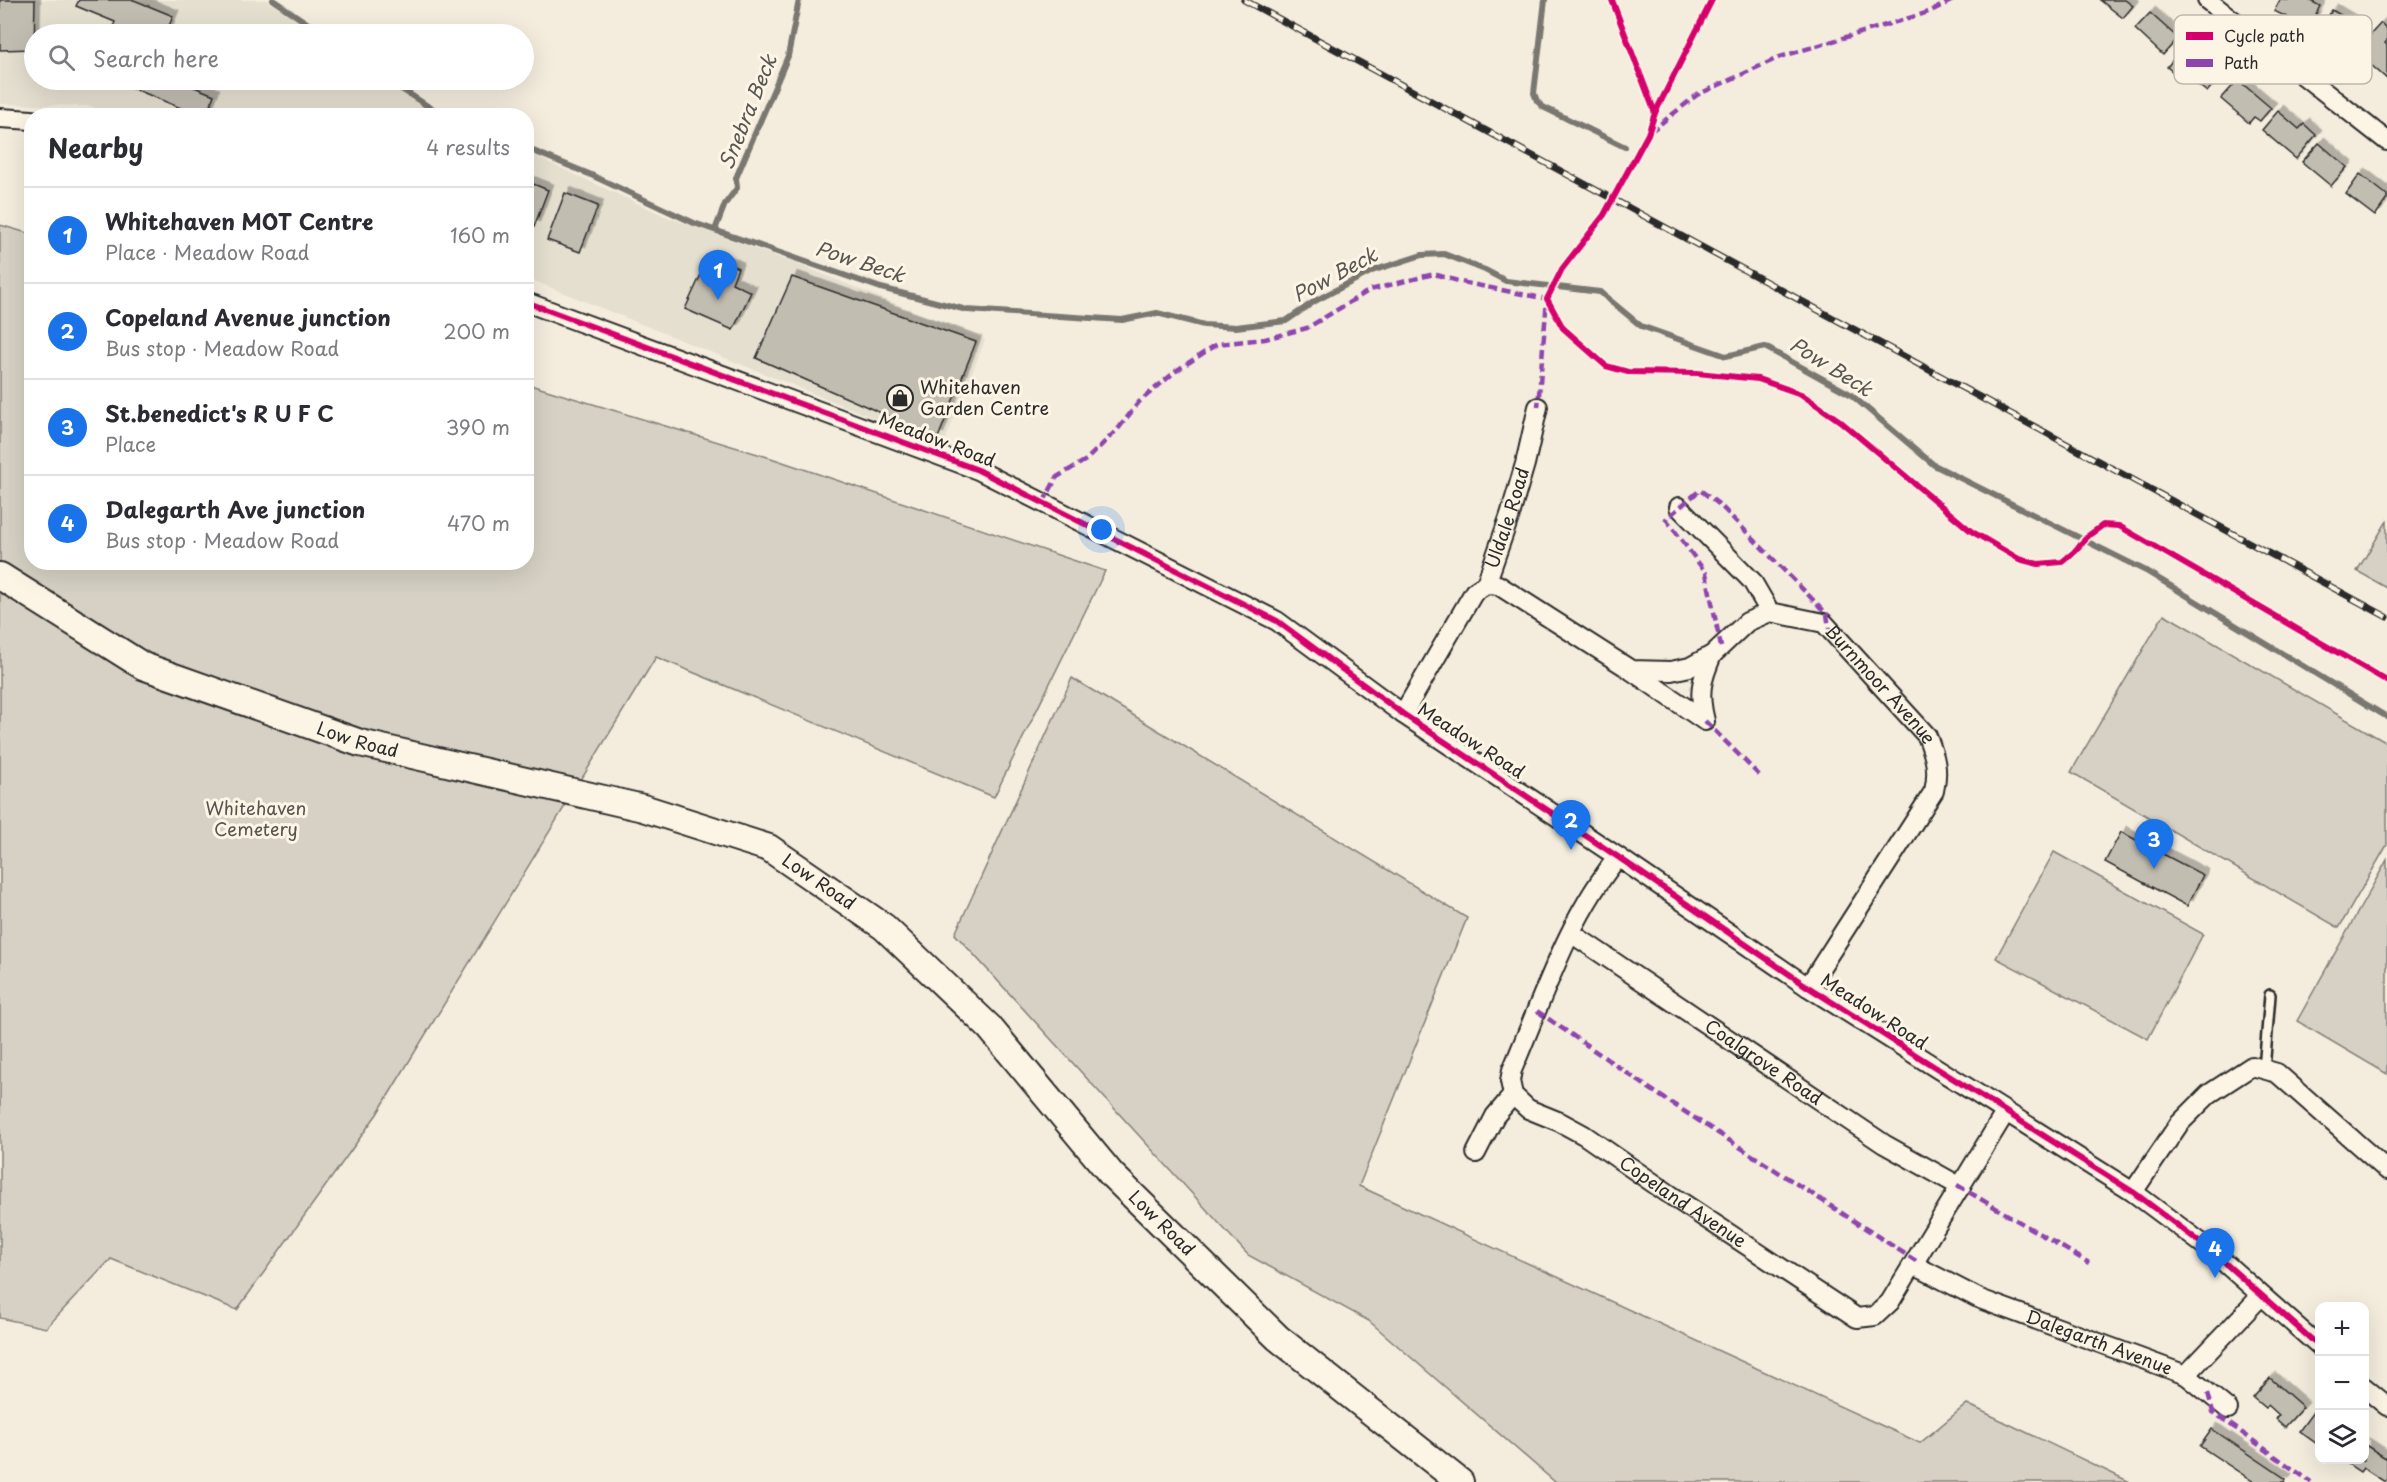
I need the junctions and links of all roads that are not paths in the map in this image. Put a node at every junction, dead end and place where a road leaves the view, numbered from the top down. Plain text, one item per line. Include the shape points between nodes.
1 (2207, 0) edge
2 (2226, 15) edge
3 (2314, 84) edge
4 (0, 118) edge
5 (24, 120) edge
6 (2387, 141) edge
7 (534, 305) edge
8 (1538, 407) dead end
9 (1679, 507) dead end
10 (0, 576) edge
11 (1486, 585) junction
12 (1770, 612) junction
13 (1712, 655) junction
14 (1631, 670) junction
15 (1403, 714) junction
16 (1618, 857) junction
17 (1571, 933) junction
18 (1808, 987) junction
19 (2270, 995) dead end
20 (2264, 1070) junction
21 (1513, 1095) junction
22 (2005, 1113) junction
23 (1476, 1153) dead end
24 (2387, 1170) edge
25 (1961, 1187) junction
26 (2133, 1192) junction
27 (1914, 1265) junction
28 (2261, 1296) junction
29 (2315, 1343) edge
30 (2186, 1375) junction
31 (2369, 1391) edge
32 (2387, 1407) edge
33 (2228, 1409) dead end
34 (1460, 1482) edge

1 - 2 street
3 - 6 street
4 - 5 street
7 - 15 street, Meadow Road via 978,470 1277,621
8 - 11 street, Uldale Road via 1525,464
9 - 12 street via 1752,581
10 - 34 main road, Low Road via 143,666 164,674 360,743 643,808 769,848 884,927 989,1027 1112,1175 1278,1338
11 - 14 street via 1498,585
11 - 15 street, Uldale Road via 1474,592
12 - 13 street via 1747,622
12 - 18 street, Burnmoor Avenue via 1824,623 1927,736 1938,775 1934,791
13 - 14 street via 1690,667 1671,671
13 - 14 street via 1701,681 1700,702 1705,721
15 - 16 street, Meadow Road
16 - 17 street via 1591,894
16 - 18 street, Meadow Road
17 - 21 street via 1512,1070
17 - 25 street, Coalgrove Road via 1884,1144
18 - 22 street, Meadow Road
19 - 20 lane
20 - 24 street via 2277,1073
20 - 26 street via 2252,1066 2209,1094 2179,1124
21 - 23 street via 1491,1121
21 - 27 street, Copeland Avenue via 1528,1110 1584,1135 1857,1318 1875,1316 1890,1302
22 - 25 street, Copeland Avenue
22 - 26 street, Meadow Road
25 - 27 street, Copeland Avenue
26 - 28 street, Meadow Road via 2208,1248
27 - 30 street, Dalegarth Avenue via 1980,1299
28 - 29 street, Meadow Road
28 - 30 street, Dalegarth Avenue
30 - 33 street
31 - 32 street

